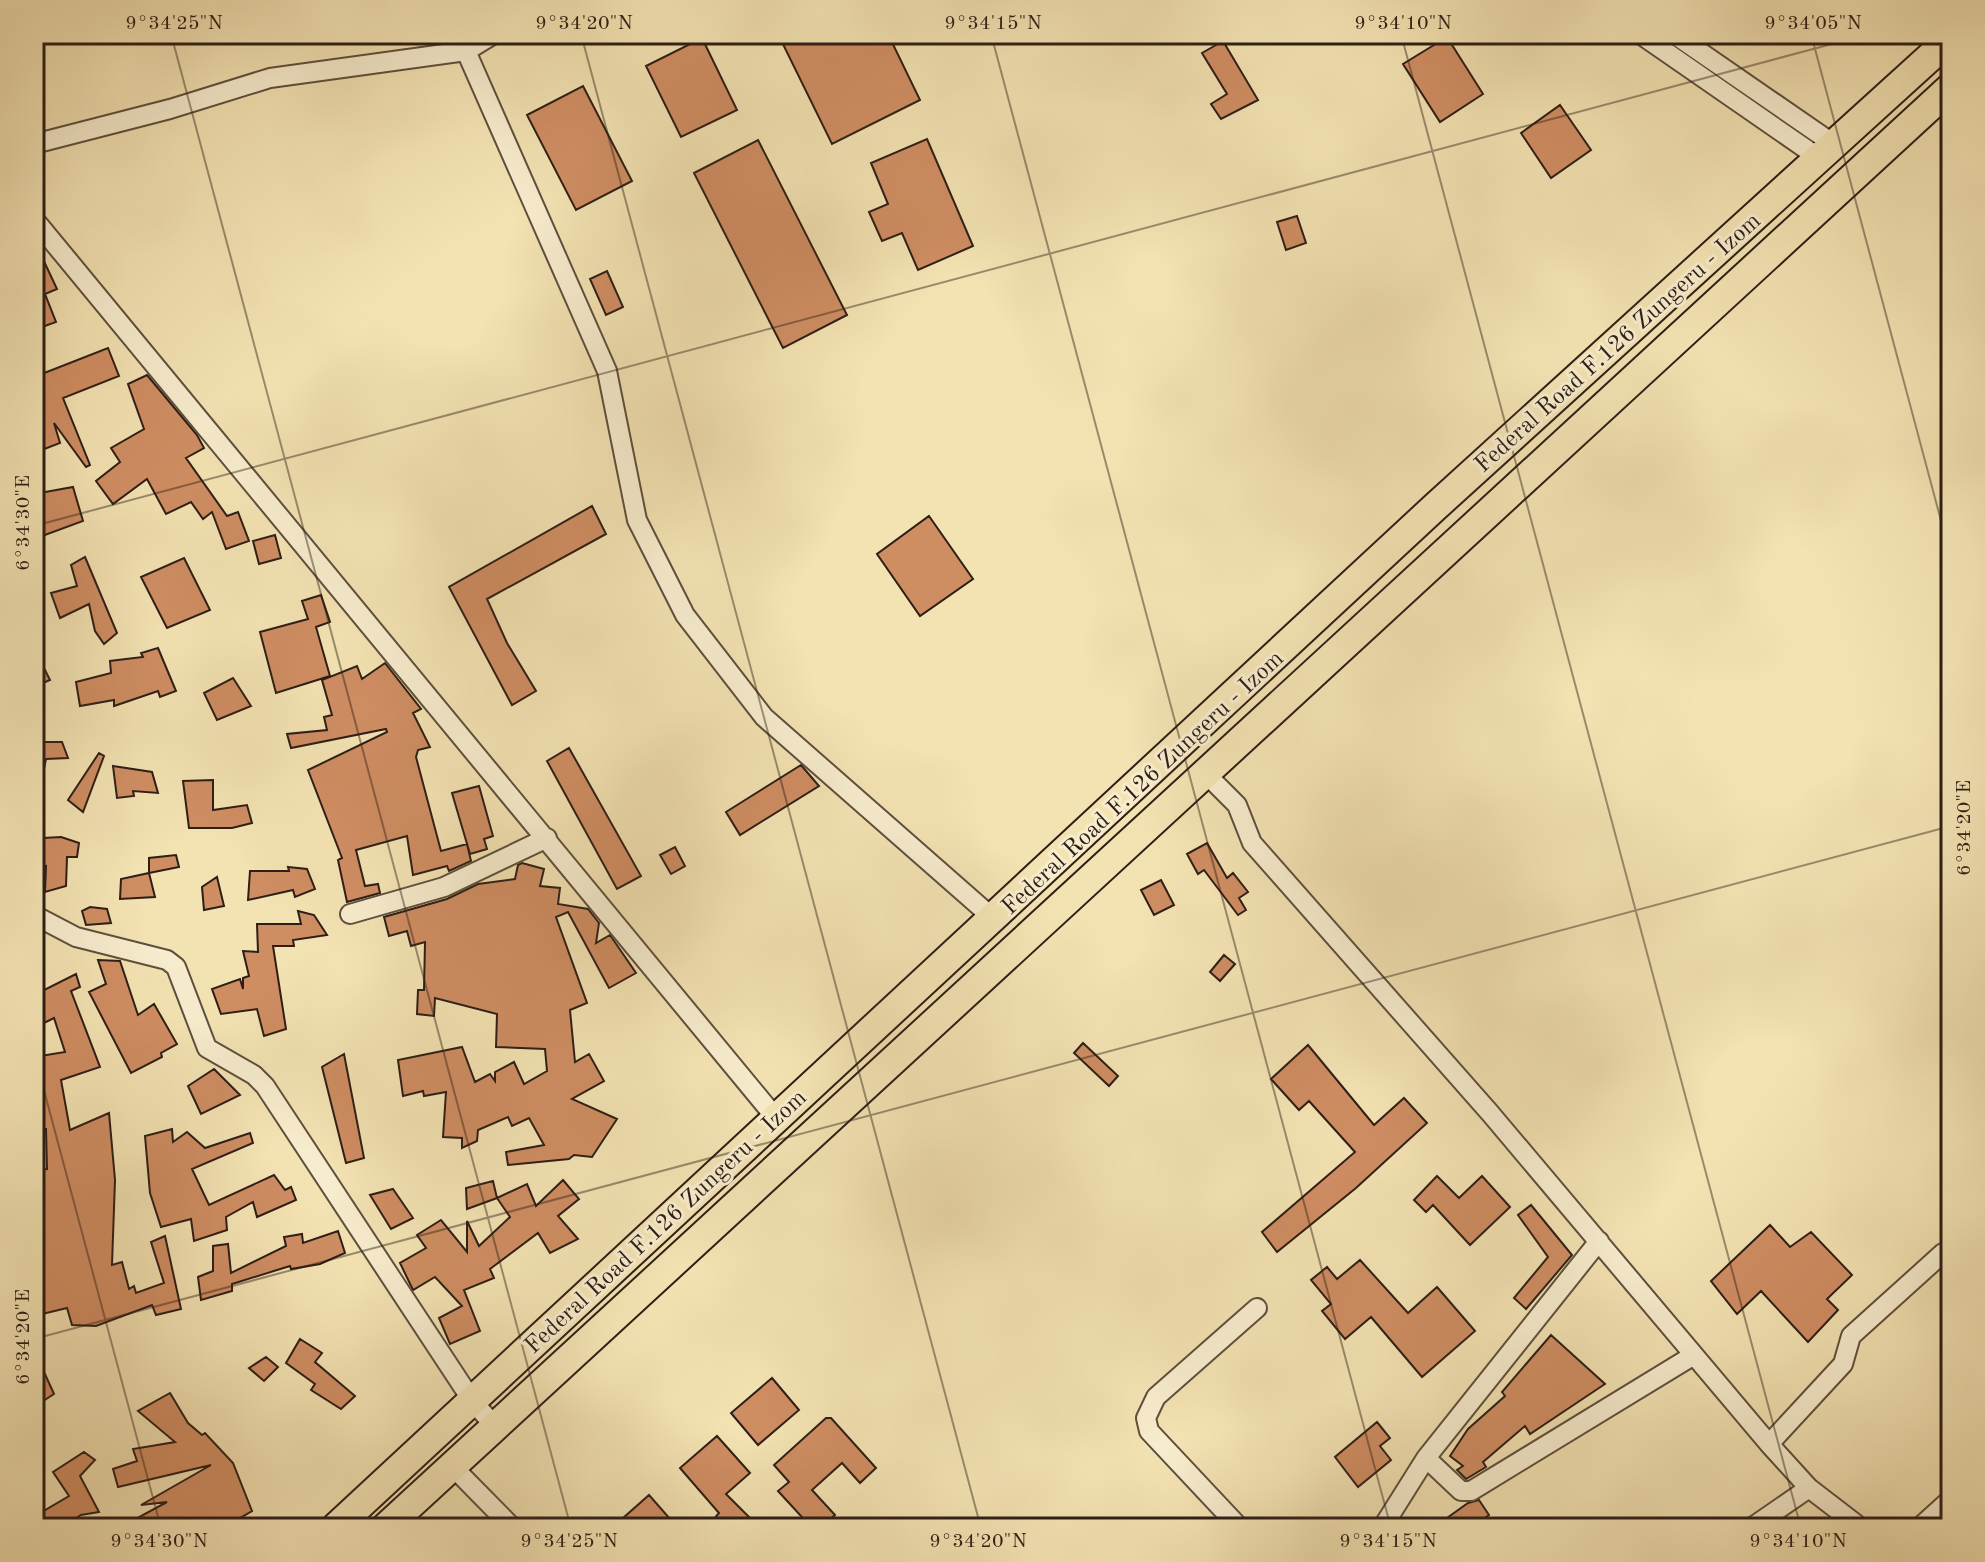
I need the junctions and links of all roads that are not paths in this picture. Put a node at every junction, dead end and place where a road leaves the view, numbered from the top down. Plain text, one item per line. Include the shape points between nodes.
1 (494, 34) edge
2 (1640, 34) edge
3 (1674, 34) edge
4 (1951, 38) edge
5 (466, 51) junction
6 (1951, 87) edge
7 (34, 144) edge
8 (1827, 152) junction
9 (34, 219) edge
10 (1435, 507) junction
11 (1465, 536) junction
12 (1206, 774) junction
13 (547, 838) junction
14 (350, 914) dead end
15 (34, 915) edge
16 (994, 919) junction
17 (775, 1117) junction
18 (1599, 1241) junction
19 (1943, 1253) dead end
20 (1257, 1308) dead end
21 (1694, 1355) junction
22 (473, 1402) junction
23 (495, 1426) junction
24 (1769, 1444) junction
25 (1426, 1458) junction
26 (452, 1466) junction
27 (1809, 1488) junction
28 (1951, 1499) edge
29 (335, 1528) edge
30 (385, 1528) edge
31 (513, 1528) edge
32 (1240, 1528) edge
33 (1382, 1528) edge
34 (1751, 1528) edge
35 (1861, 1528) edge
36 (1919, 1528) edge

1 - 5 street
2 - 8 street
3 - 8 street
4 - 8 main road, Federal Road F.126 Zungeru - Izom
5 - 7 street via 270,78
5 - 16 street via 607,371 637,520 685,615 764,717
6 - 11 main road, Federal Road F.126 Zungeru - Izom
8 - 10 main road, Federal Road F.126 Zungeru - Izom
9 - 13 street
10 - 11 main road
10 - 16 main road, Federal Road F.126 Zungeru - Izom
11 - 12 main road, Federal Road F.126 Zungeru - Izom
12 - 18 street via 1237,805 1252,843
12 - 23 main road, Federal Road F.126 Zungeru - Izom
13 - 14 street via 444,887
13 - 17 street
15 - 22 street via 76,937 167,960 176,967 207,1048 265,1086
16 - 17 main road, Federal Road F.126 Zungeru - Izom
17 - 22 main road, Federal Road F.126 Zungeru - Izom
18 - 21 street
18 - 25 street
19 - 24 street via 1851,1336 1843,1364
20 - 32 street via 1156,1397 1146,1418 1149,1431
21 - 24 street
21 - 25 street via 1471,1491 1461,1491
22 - 23 street
22 - 29 main road, Federal Road F.126 Zungeru - Izom
23 - 26 main road, Federal Road F.126 Zungeru - Izom
24 - 27 street
25 - 33 street
26 - 30 main road, Federal Road F.126 Zungeru - Izom
26 - 31 street
27 - 34 street
27 - 35 street
28 - 36 street

